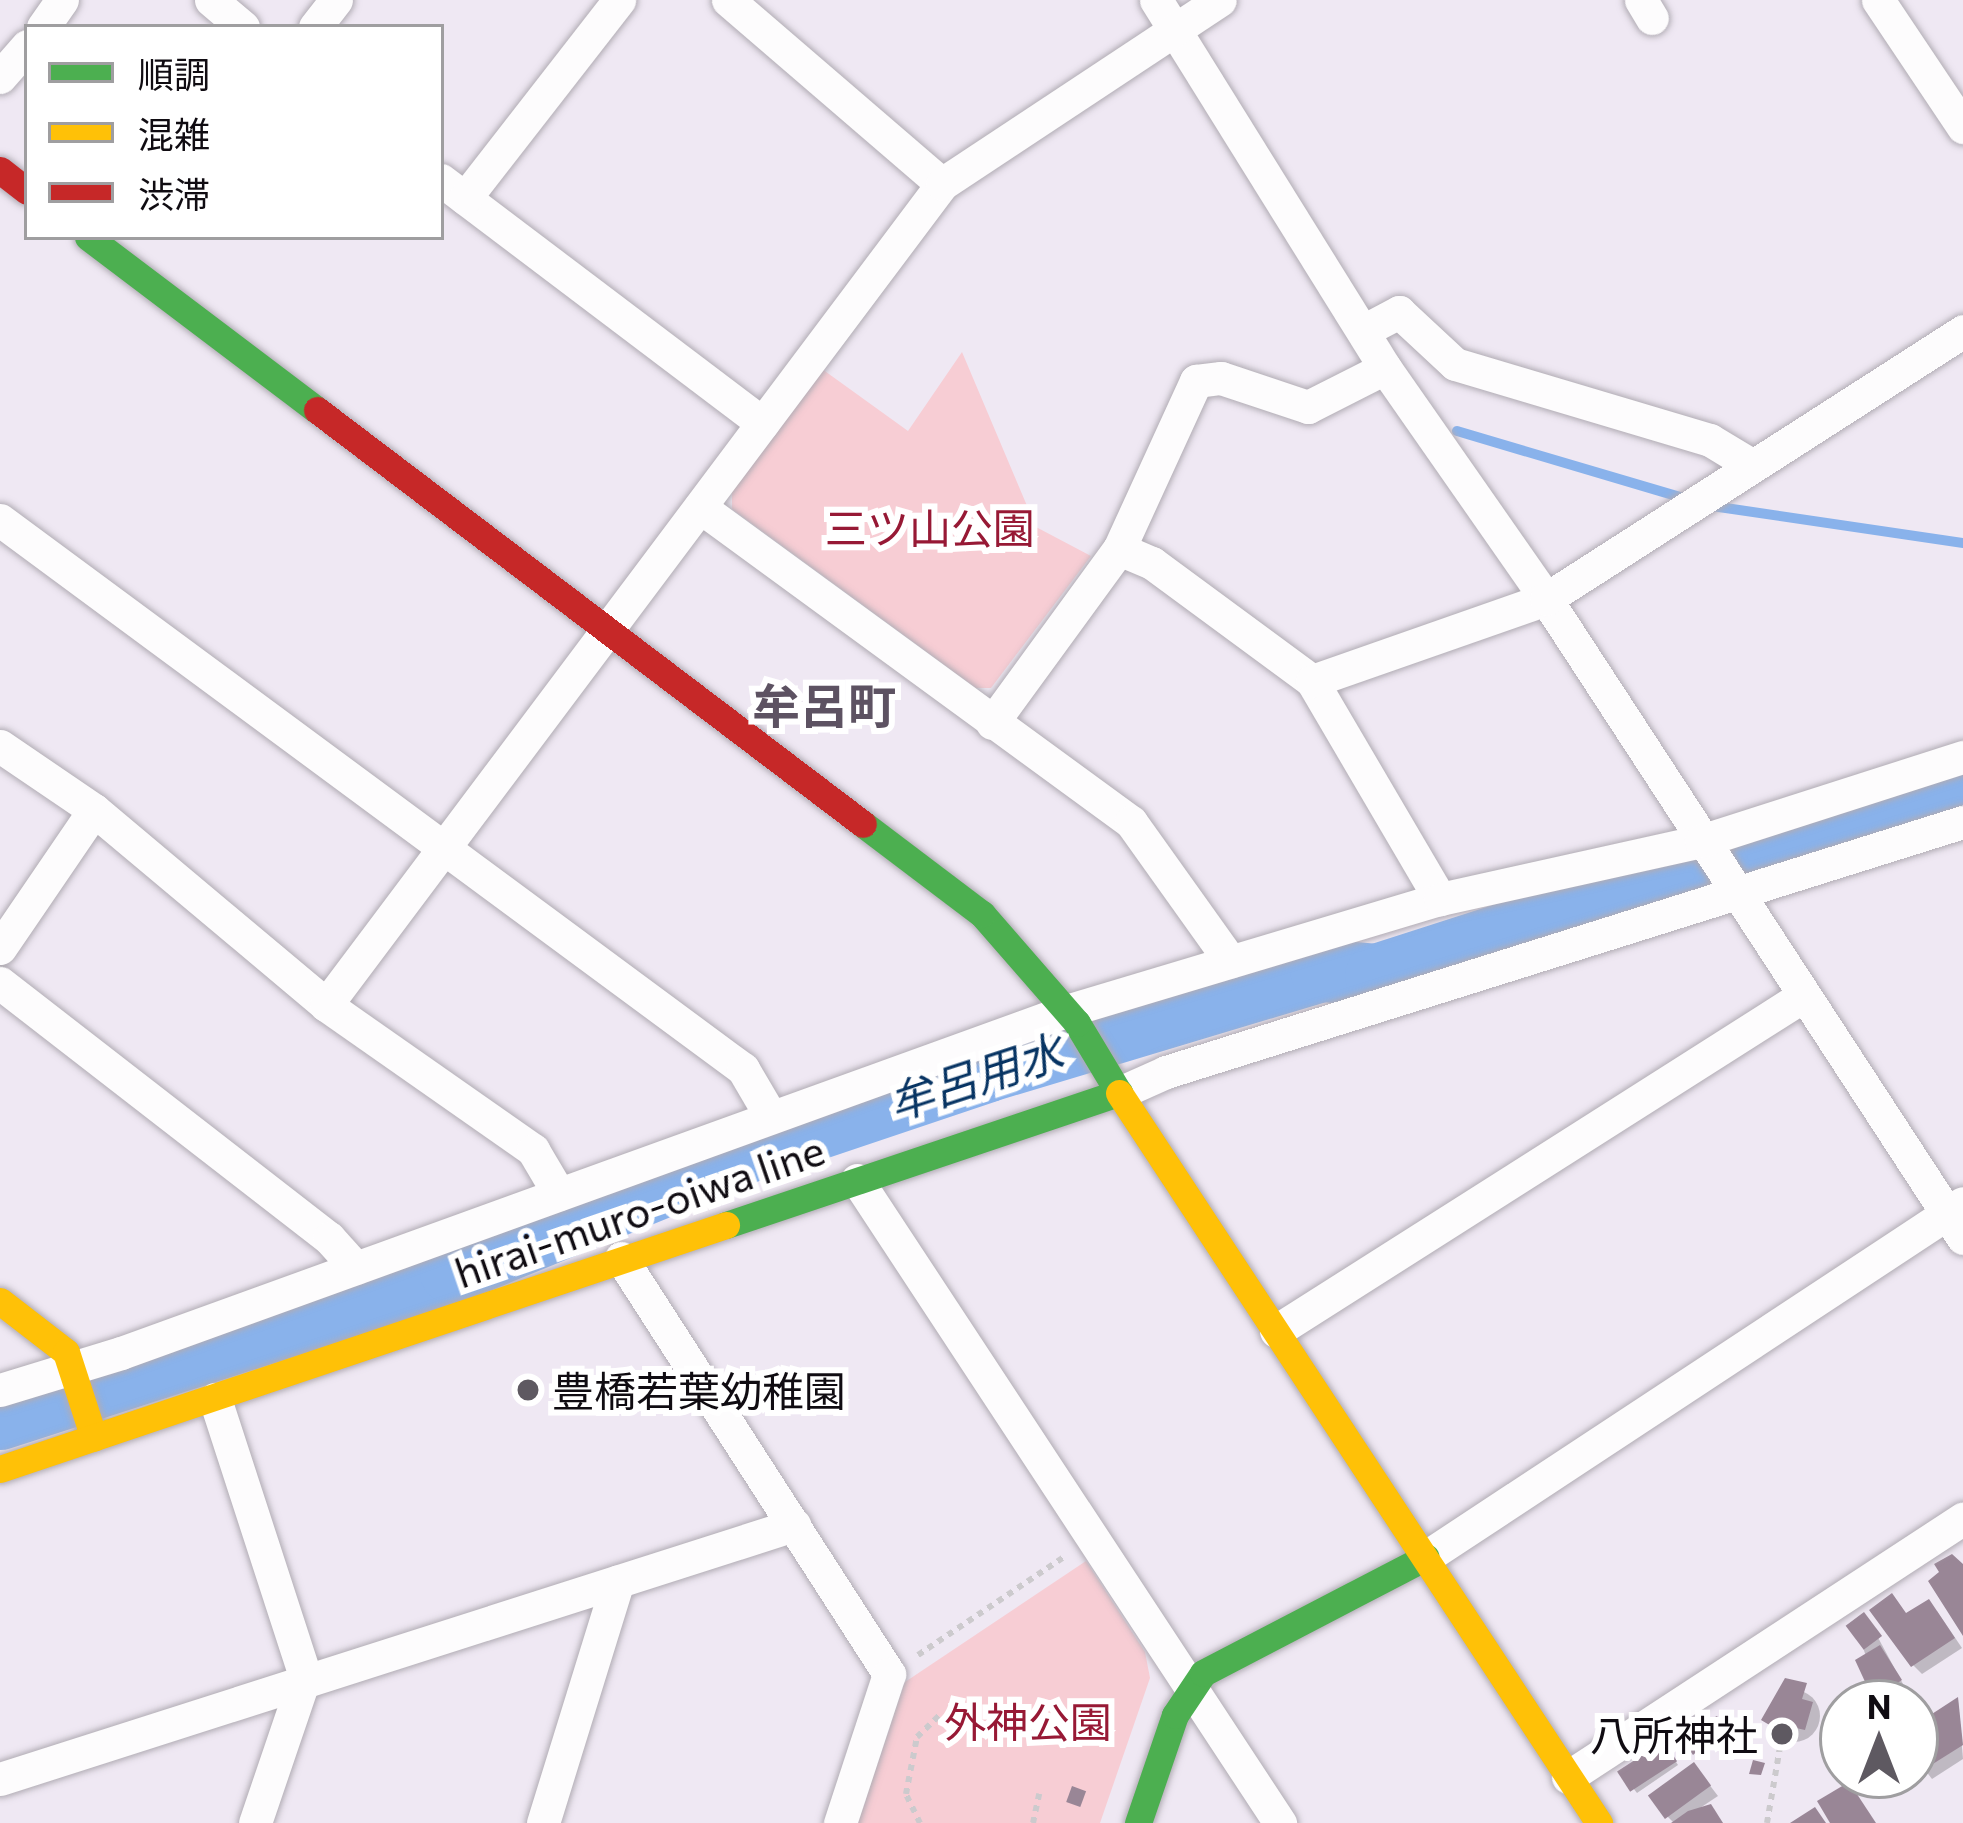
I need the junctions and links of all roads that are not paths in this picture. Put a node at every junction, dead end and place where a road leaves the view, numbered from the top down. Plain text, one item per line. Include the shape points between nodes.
1 (212, 0) edge
2 (619, 0) edge
3 (728, 0) edge
4 (1156, 0) edge
5 (1220, 0) edge
6 (1878, 0) edge
7 (240, 24) edge
8 (1175, 30) junction
9 (24, 49) edge
10 (0, 77) edge
11 (1963, 127) edge
12 (0, 170) edge
13 (942, 184) junction
14 (24, 189) edge
15 (453, 189) edge
16 (92, 240) edge
17 (1363, 331) junction
18 (1963, 331) edge
19 (1385, 368) junction
20 (762, 423) junction
21 (1753, 466) junction
22 (700, 507) junction
23 (0, 520) edge
24 (1119, 549) junction
25 (1546, 599) junction
26 (607, 632) junction
27 (1312, 681) junction
28 (992, 723) junction
29 (0, 746) edge
30 (1963, 758) edge
31 (94, 810) junction
32 (1963, 823) edge
33 (1705, 847) junction
34 (447, 848) junction
35 (1731, 889) junction
36 (1440, 899) junction
37 (0, 949) edge
38 (1229, 961) junction
39 (0, 983) edge
40 (1803, 996) junction
41 (326, 1005) junction
42 (1071, 1017) junction
43 (1112, 1083) junction
44 (770, 1115) junction
45 (857, 1180) junction
46 (559, 1194) junction
47 (1958, 1218) edge
48 (621, 1258) junction
49 (356, 1268) junction
50 (0, 1301) edge
51 (1276, 1331) junction
52 (76, 1373) junction
53 (0, 1390) edge
54 (215, 1399) junction
55 (94, 1438) junction
56 (0, 1469) edge
57 (1963, 1519) edge
58 (794, 1525) junction
59 (1426, 1557) junction
60 (619, 1581) junction
61 (304, 1676) junction
62 (1191, 1685) junction
63 (1568, 1777) junction
64 (0, 1779) edge
65 (255, 1823) edge
66 (543, 1823) edge
67 (840, 1823) edge
68 (1138, 1823) edge
69 (1280, 1823) edge
70 (1599, 1823) edge

1 - 7 street
2 - 15 street
3 - 13 street
4 - 8 street
5 - 8 street
6 - 11 street
8 - 13 street
8 - 17 street
9 - 10 street
12 - 14 main road
13 - 20 street
15 - 20 street
16 - 26 main road
17 - 19 street
17 - 21 street via 1399,312 1455,364 1710,440
18 - 21 street
19 - 24 street via 1308,407 1221,378 1196,381
19 - 25 street
20 - 22 street
21 - 25 street
22 - 26 street
22 - 28 street
23 - 34 street
24 - 27 street via 1152,563
24 - 28 street
25 - 27 street
25 - 33 street
26 - 34 street
26 - 42 main road via 982,914
27 - 36 street
28 - 38 street via 1131,822
29 - 31 street
30 - 33 street
31 - 37 street
31 - 41 street
32 - 35 street
33 - 35 street
33 - 36 street
34 - 41 street
34 - 44 street via 743,1069
35 - 40 street
35 - 43 street
36 - 38 street
38 - 42 street
39 - 49 street via 329,1238
40 - 47 street
40 - 51 street
41 - 46 street via 533,1150
42 - 43 main road
42 - 44 street
43 - 45 main road, hirai-muro-oiwa line
43 - 51 main road
44 - 46 street
45 - 48 main road, hirai-muro-oiwa line
45 - 62 street
46 - 49 street
47 - 59 street
48 - 54 main road, hirai-muro-oiwa line
48 - 58 street
49 - 52 street
50 - 52 main road via 47,1333
51 - 59 main road
52 - 53 street
52 - 55 main road
54 - 55 main road, hirai-muro-oiwa line
54 - 61 street
55 - 56 main road, hirai-muro-oiwa line
57 - 63 street
58 - 60 street
58 - 67 street via 889,1674
59 - 62 main road
59 - 63 main road
60 - 61 street
60 - 66 street
61 - 64 street
61 - 65 street
62 - 68 main road
62 - 69 street
63 - 70 main road

